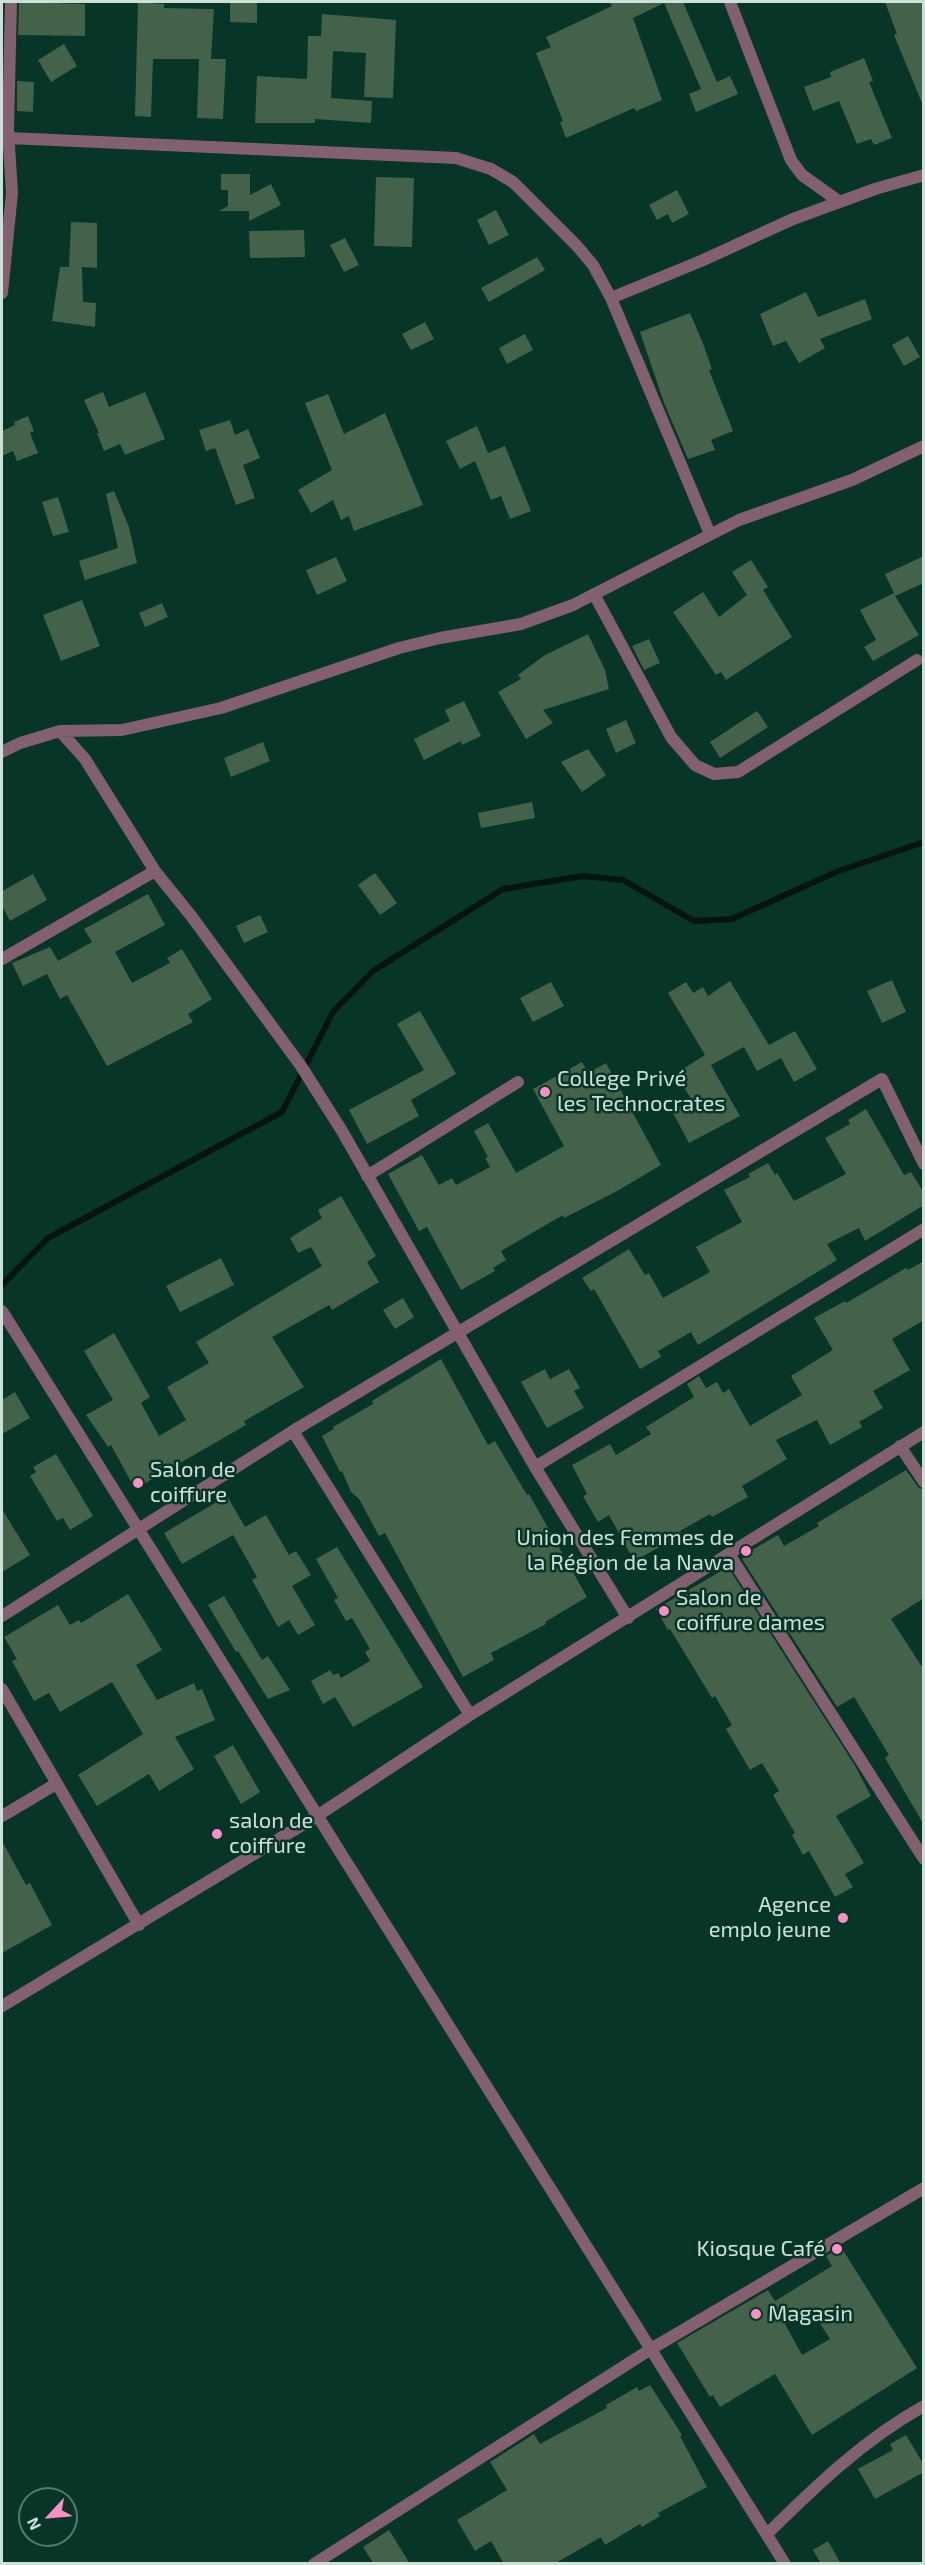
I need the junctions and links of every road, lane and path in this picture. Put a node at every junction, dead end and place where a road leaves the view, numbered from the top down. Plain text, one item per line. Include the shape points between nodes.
1 (11, 2) edge
2 (730, 2) edge
3 (9, 138) junction
4 (924, 175) edge
5 (840, 202) junction
6 (2, 293) edge
7 (611, 297) junction
8 (924, 446) edge
9 (710, 534) junction
10 (594, 594) junction
11 (917, 660) dead end
12 (60, 732) junction
13 (2, 752) edge
14 (155, 871) junction
15 (2, 958) edge
16 (518, 1082) dead end
17 (924, 1164) edge
18 (367, 1176) junction
19 (924, 1229) edge
20 (2, 1311) edge
21 (456, 1333) junction
22 (293, 1431) junction
23 (924, 1432) edge
24 (900, 1446) junction
25 (535, 1467) junction
26 (924, 1482) edge
27 (138, 1529) junction
28 (729, 1554) junction
29 (2, 1616) edge
30 (628, 1618) junction
31 (2, 1689) edge
32 (470, 1716) junction
33 (56, 1784) junction
34 (2, 1816) edge
35 (317, 1816) junction
36 (924, 1859) edge
37 (139, 1925) junction
38 (2, 2006) edge
39 (924, 2188) edge
40 (651, 2349) junction
41 (924, 2406) edge
42 (767, 2534) junction
43 (314, 2564) edge
44 (785, 2564) edge

1 - 3 street
2 - 5 street via 791,160 802,175
3 - 6 street via 12,193
3 - 7 street via 456,158 491,169 513,182 577,246
4 - 5 street
5 - 7 street
7 - 9 street
8 - 9 street via 852,480
9 - 10 street
10 - 11 street via 671,737 695,765 714,774 738,771
10 - 12 street via 521,624 399,648 221,708 122,730
12 - 13 street
12 - 14 street via 85,759
14 - 15 street
14 - 18 street via 301,1066
16 - 18 street
17 - 21 street via 882,1079
18 - 21 street
19 - 25 street
20 - 27 street
21 - 22 street
21 - 25 street
22 - 27 street
22 - 32 street
23 - 24 street
24 - 26 street
24 - 28 street
25 - 30 street
27 - 29 street
27 - 35 street
28 - 30 street
28 - 36 street
30 - 32 street
31 - 33 street
32 - 35 street
33 - 34 street
33 - 37 street
35 - 37 street
35 - 40 street
37 - 38 street
39 - 40 street
40 - 42 street
40 - 43 street
41 - 42 street via 860,2446
42 - 44 street

